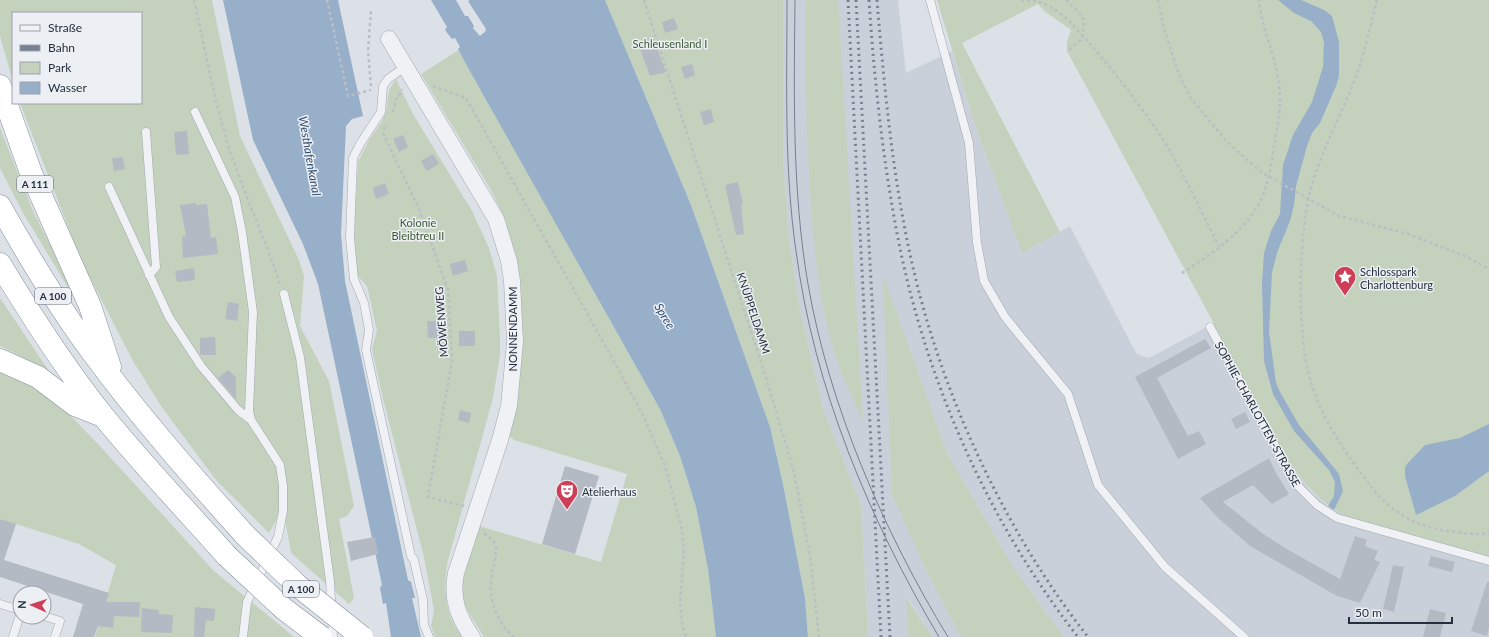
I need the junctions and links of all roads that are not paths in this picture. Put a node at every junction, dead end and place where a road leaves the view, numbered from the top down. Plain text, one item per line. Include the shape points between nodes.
1 (930, 0) edge
2 (389, 39) dead end
3 (402, 70) junction
4 (0, 86) edge
5 (195, 112) dead end
6 (146, 132) dead end
7 (109, 187) dead end
8 (0, 206) edge
9 (0, 264) edge
10 (149, 275) junction
11 (284, 294) road end
12 (1210, 327) dead end
13 (0, 360) edge
14 (114, 381) junction
15 (103, 416) junction
16 (251, 420) junction
17 (1489, 561) edge
18 (256, 582) junction
19 (0, 604) edge
20 (12, 608) edge
21 (52, 618) edge
22 (17, 625) edge
23 (13, 637) edge
24 (55, 637) edge
25 (243, 637) edge
26 (309, 637) edge
27 (321, 637) edge
28 (333, 637) edge
29 (362, 637) edge
30 (429, 637) edge
31 (472, 637) edge
32 (1244, 637) edge

1 - 32 lane via 969,143 977,243 984,281 1005,317 1068,394 1098,485 1165,567
2 - 3 street, NONNENDAMM
3 - 30 lane via 388,79 383,86 382,105 377,118 353,158 350,238 354,279 364,303 369,330 366,350 423,600 424,625
3 - 31 street, NONNENDAMM via 416,86 496,219 505,245 512,280 515,342 509,406 456,574 453,594 458,614
4 - 14 highway, A 111 via 31,173 90,306
5 - 16 lane via 235,197 242,232 253,312 249,411
6 - 10 lane via 156,267
7 - 10 lane
8 - 14 highway, A 100 via 46,286
9 - 15 highway, A 100 via 41,330
10 - 16 lane via 169,317 201,366 238,410
11 - 28 lane via 300,356 330,581
12 - 17 lane, SOPHIE-CHARLOTTEN-STRASSE via 1296,484 1317,505 1337,518
13 - 15 highway via 38,377 75,405
14 - 29 highway, A 100, bridge via 245,535 297,585
15 - 27 highway, A 100, bridge via 227,556 284,609
16 - 18 lane via 280,465 284,486 278,537
18 - 25 lane via 248,602
18 - 26 lane
19 - 20 lane
21 - 24 lane via 60,621
22 - 23 lane

